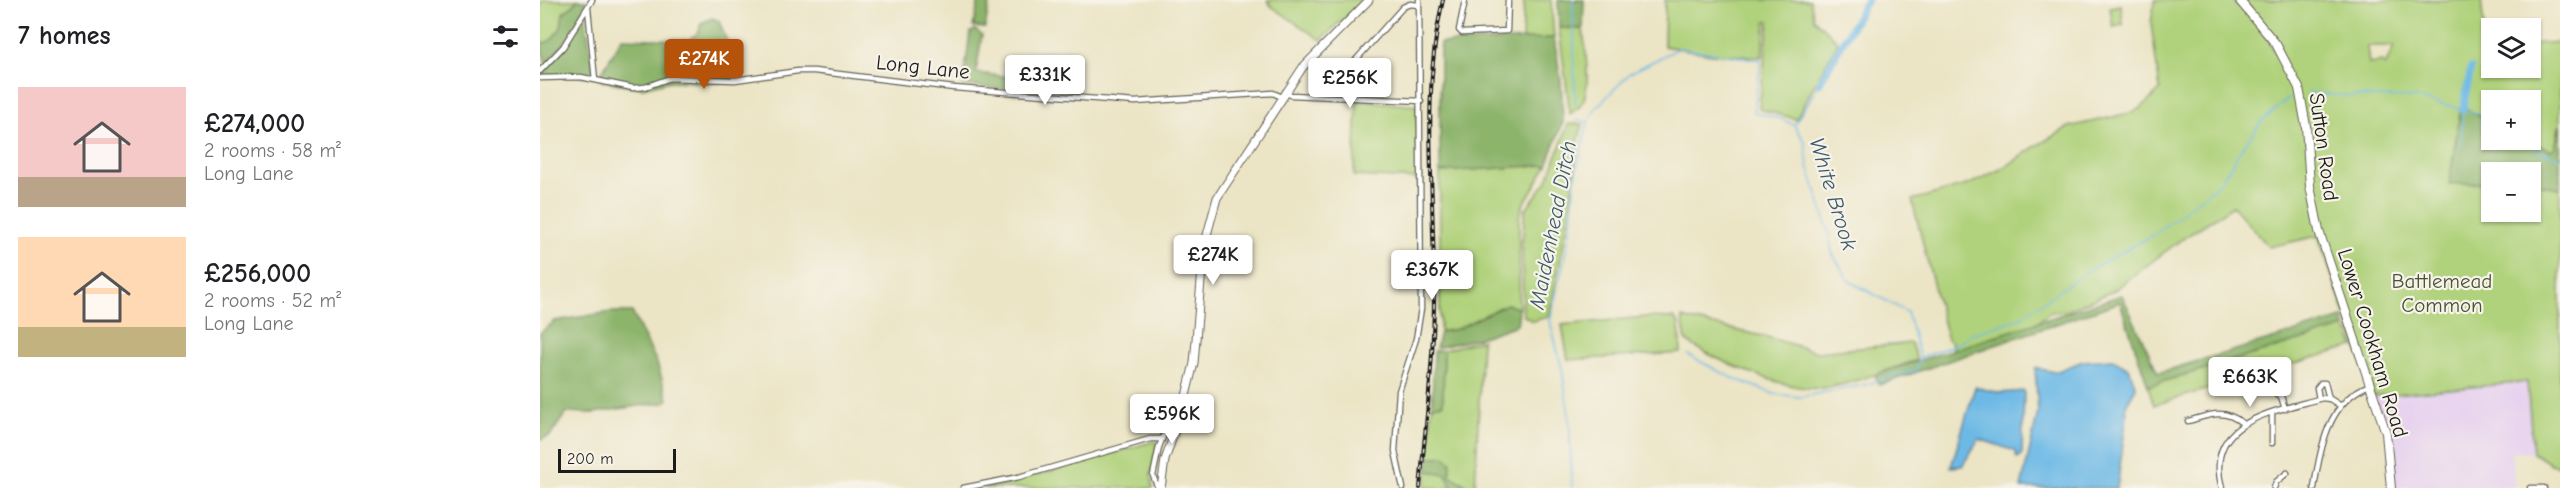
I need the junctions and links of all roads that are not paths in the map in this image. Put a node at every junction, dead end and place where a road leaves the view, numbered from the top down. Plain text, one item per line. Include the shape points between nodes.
1 (592, 0) edge
2 (1370, 0) edge
3 (1465, 0) edge
4 (1508, 0) edge
5 (2239, 0) edge
6 (1418, 2) edge
7 (588, 8) junction
8 (1341, 69) dead end
9 (540, 71) edge
10 (540, 78) edge
11 (597, 81) junction
12 (1283, 94) junction
13 (1421, 101) junction
14 (2323, 244) joint
15 (2370, 385) junction
16 (2281, 396) dead end
17 (2319, 399) junction
18 (2329, 399) junction
19 (1184, 404) junction
20 (2341, 406) junction
21 (2285, 409) junction
22 (2272, 413) junction
23 (2188, 421) dead end
24 (2242, 423) junction
25 (1162, 439) junction
26 (2271, 443) dead end
27 (2287, 473) dead end
28 (963, 488) edge
29 (1159, 488) edge
30 (1403, 488) edge
31 (2222, 488) edge
32 (2274, 488) edge
33 (2314, 488) edge
34 (2391, 488) edge
35 (2530, 488) edge
36 (2544, 488) edge

1 - 7 street
2 - 12 main road via 1303,67
3 - 4 street via 1459,30 1462,33 1507,31
5 - 14 main road, Sutton Road via 2276,44 2299,88 2310,186
6 - 8 street via 1403,7 1354,62 1356,69
6 - 13 street
7 - 9 street via 564,47
7 - 11 street
10 - 11 street, Long Lane via 581,77
11 - 12 street, Long Lane via 633,88 670,78 735,80 814,71 954,88 1135,102
12 - 13 street, Long Lane
12 - 19 main road via 1217,198 1204,246 1194,363
13 - 30 street via 1421,309 1399,391 1396,426 1395,451
14 - 15 main road, Lower Cookham Road
15 - 20 street via 2360,388
15 - 34 main road, Lower Cookham Road via 2386,433
16 - 21 street
17 - 18 street
17 - 18 street via 2317,388 2321,382 2325,383
17 - 21 street
18 - 20 street
19 - 25 street via 1172,414
19 - 29 main road
20 - 33 street via 2321,448
21 - 22 street
22 - 24 street
22 - 26 street
23 - 24 street via 2222,413
24 - 31 street via 2220,451 2218,474
25 - 28 street
25 - 29 street via 1153,476
27 - 32 street
35 - 36 street

